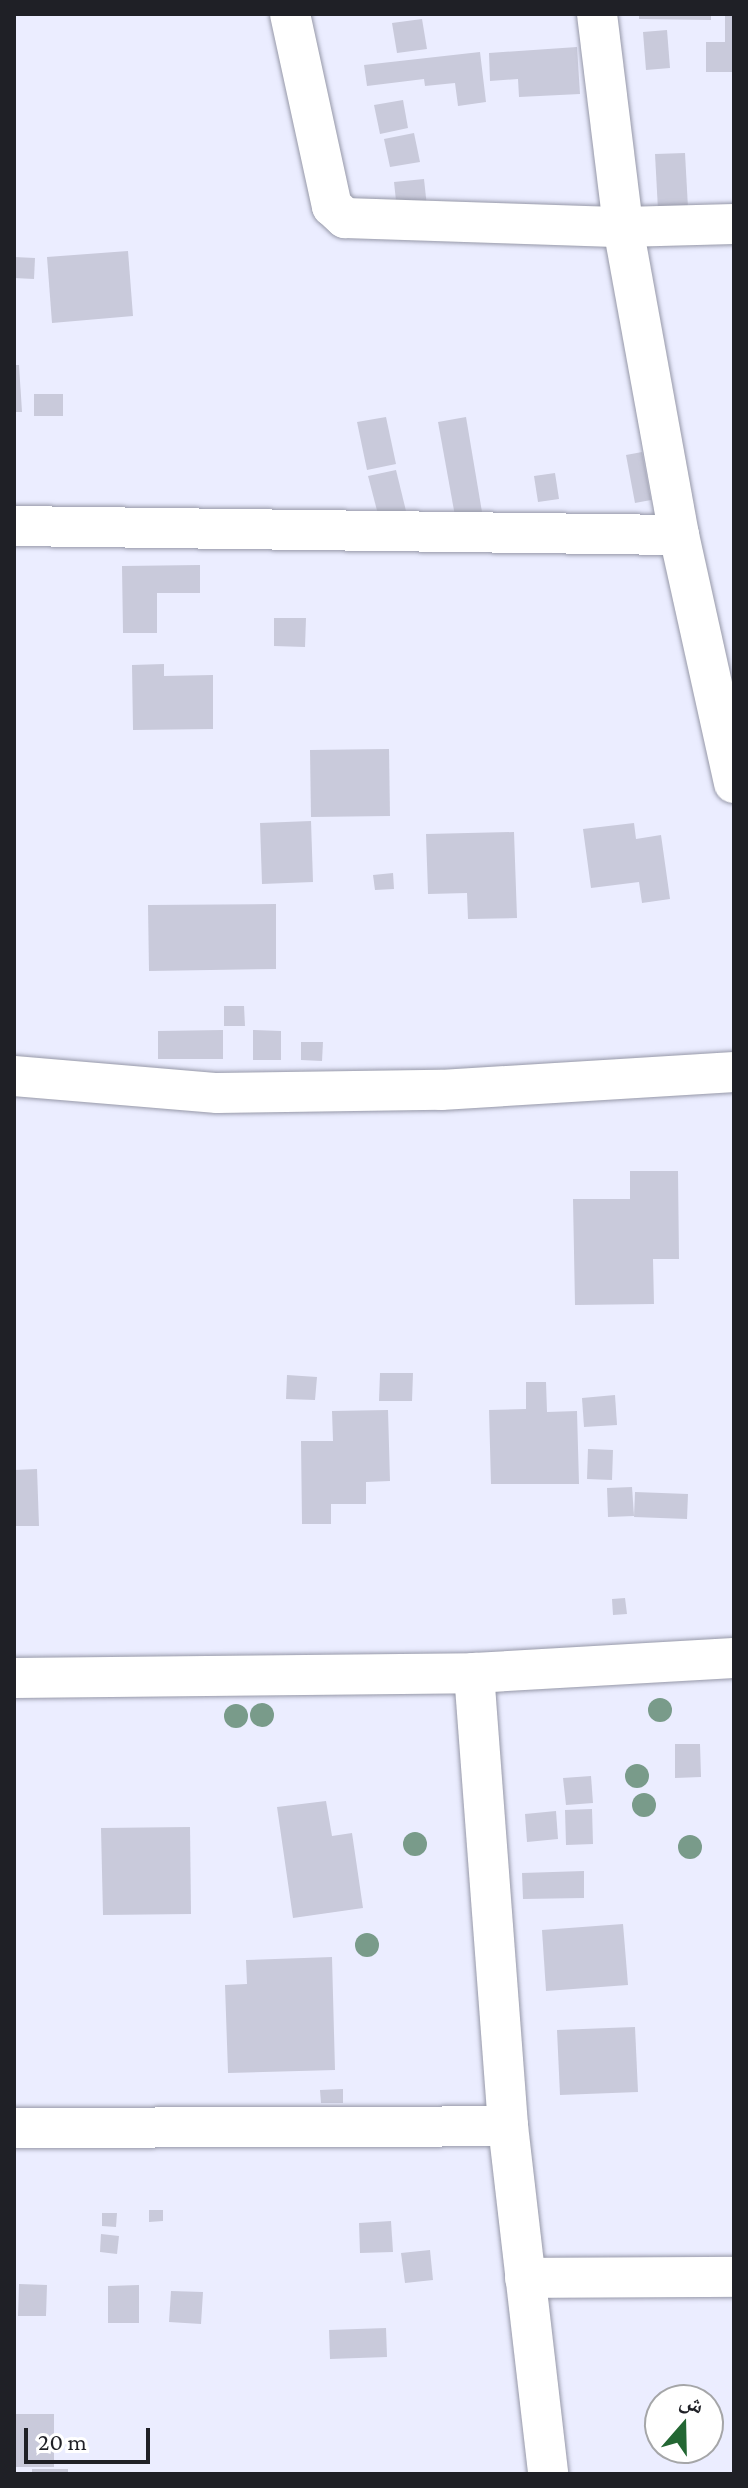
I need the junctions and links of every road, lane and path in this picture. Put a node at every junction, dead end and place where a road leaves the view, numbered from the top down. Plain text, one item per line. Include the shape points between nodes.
1 (290, 14) edge
2 (597, 14) edge
3 (734, 224) edge
4 (623, 227) junction
5 (14, 526) edge
6 (679, 535) junction
7 (734, 783) edge
8 (734, 1072) edge
9 (14, 1076) edge
10 (734, 1658) edge
11 (474, 1673) junction
12 (14, 1678) edge
13 (508, 2126) junction
14 (14, 2128) edge
15 (734, 2277) edge
16 (525, 2278) junction
17 (548, 2474) edge

1 - 4 street via 332,206 345,218
2 - 4 street
3 - 4 street
4 - 6 street
5 - 6 street
6 - 7 street
8 - 9 street via 441,1090 232,1093
10 - 11 street
11 - 12 street
11 - 13 street
13 - 14 street
13 - 16 street
15 - 16 street
16 - 17 street

